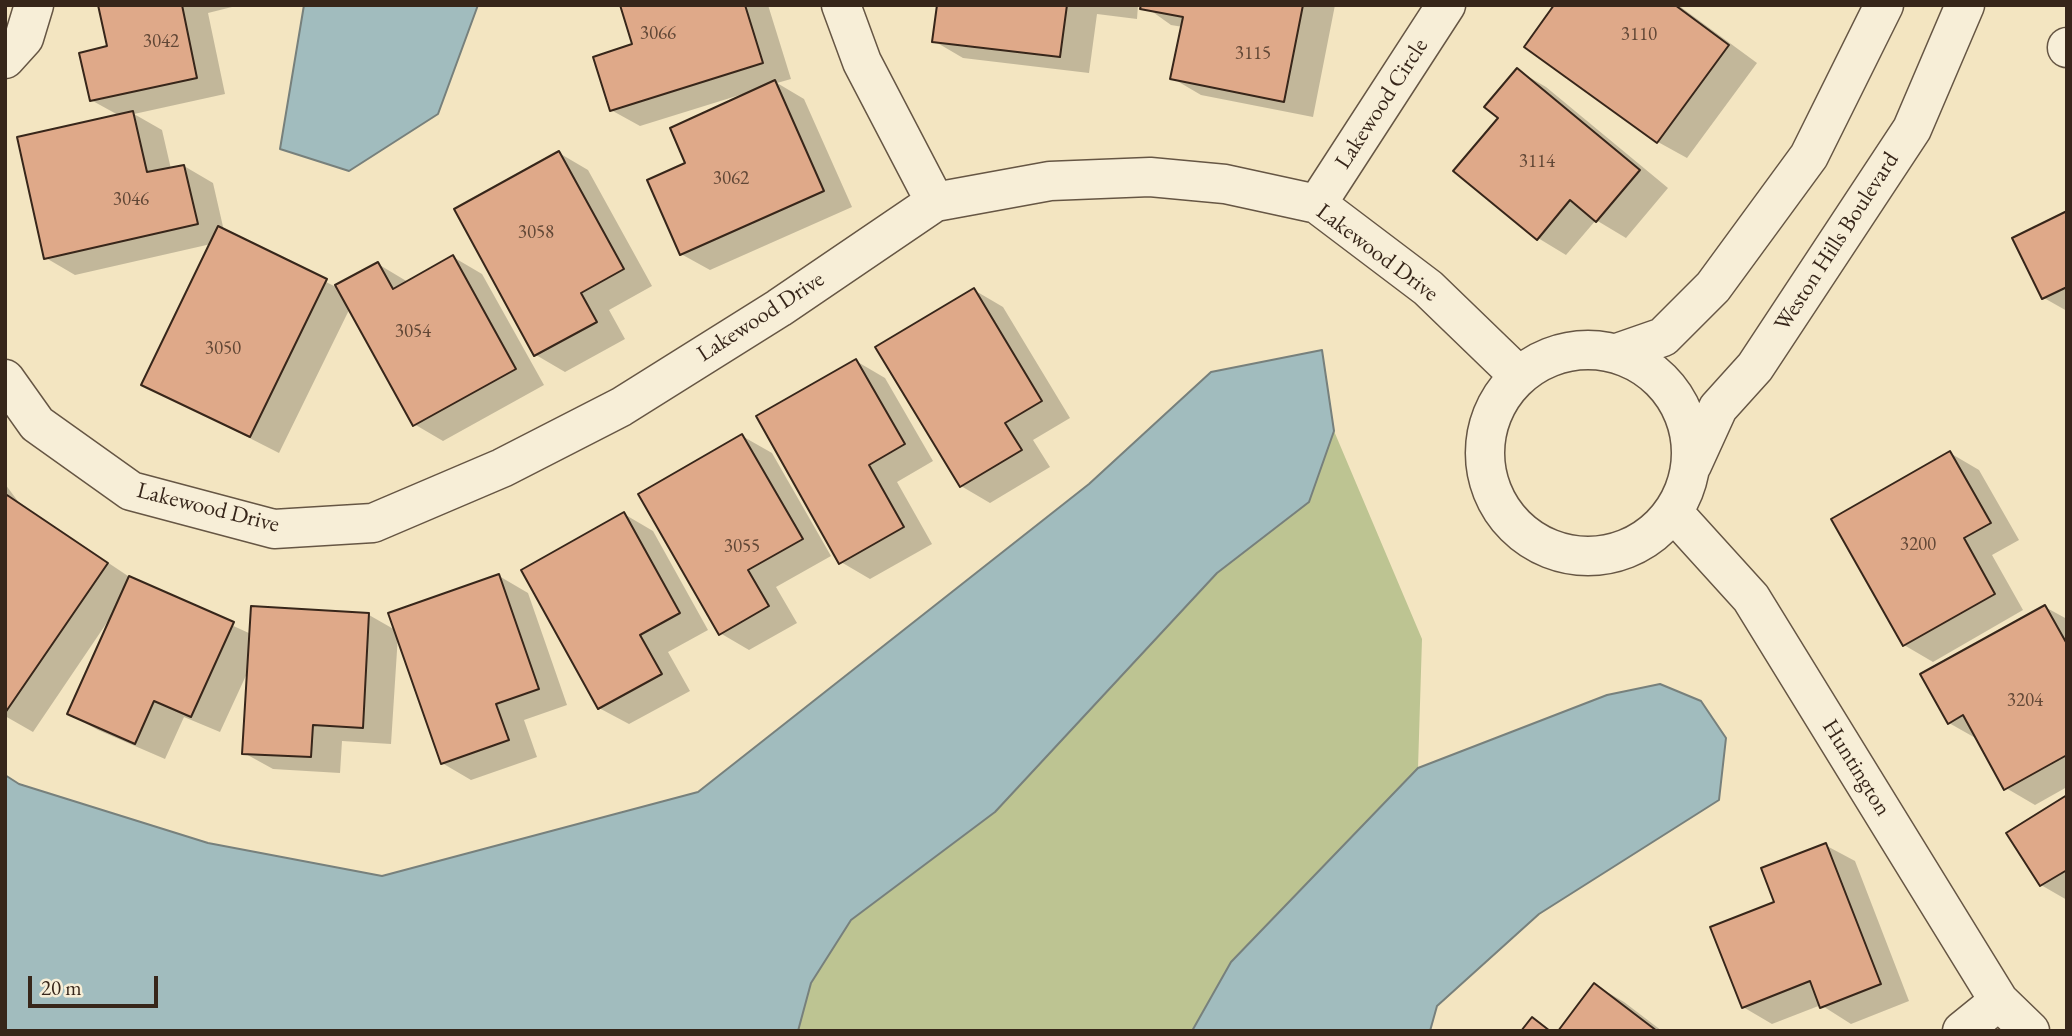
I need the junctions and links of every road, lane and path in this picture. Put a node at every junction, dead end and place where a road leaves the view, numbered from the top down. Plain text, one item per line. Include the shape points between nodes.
1 (34, 5) edge
2 (841, 5) edge
3 (1446, 5) edge
4 (1884, 5) edge
5 (1965, 5) edge
6 (5, 59) edge
7 (935, 202) junction
8 (1317, 204) junction
9 (1617, 353) junction
10 (1517, 374) junction
11 (5, 379) edge
12 (1692, 467) junction
13 (1673, 512) junction
14 (1999, 1001) junction
15 (1962, 1031) edge
16 (2030, 1031) edge

1 - 6 street via 24,38
2 - 7 street via 862,62
3 - 8 street, Lakewood Circle
4 - 9 street via 1809,156 1713,287 1663,337
5 - 12 street, Weston Hills Boulevard via 1912,129 1755,367 1718,408
7 - 8 street, Lakewood Drive via 1050,181 1150,177 1224,184
7 - 11 street, Lakewood Drive via 621,407 502,468 373,523 274,528 131,491 37,424
8 - 10 street, Lakewood Drive via 1427,288
9 - 10 street via 1591,349 1559,353
9 - 12 street via 1653,372 1678,401 1687,420
10 - 13 street via 1495,406 1485,441 1486,474 1498,506 1520,531 1566,555 1608,555 1630,548 1658,530
12 - 13 street
13 - 14 street, Huntington via 1751,598
14 - 15 street
14 - 16 street, Huntington

